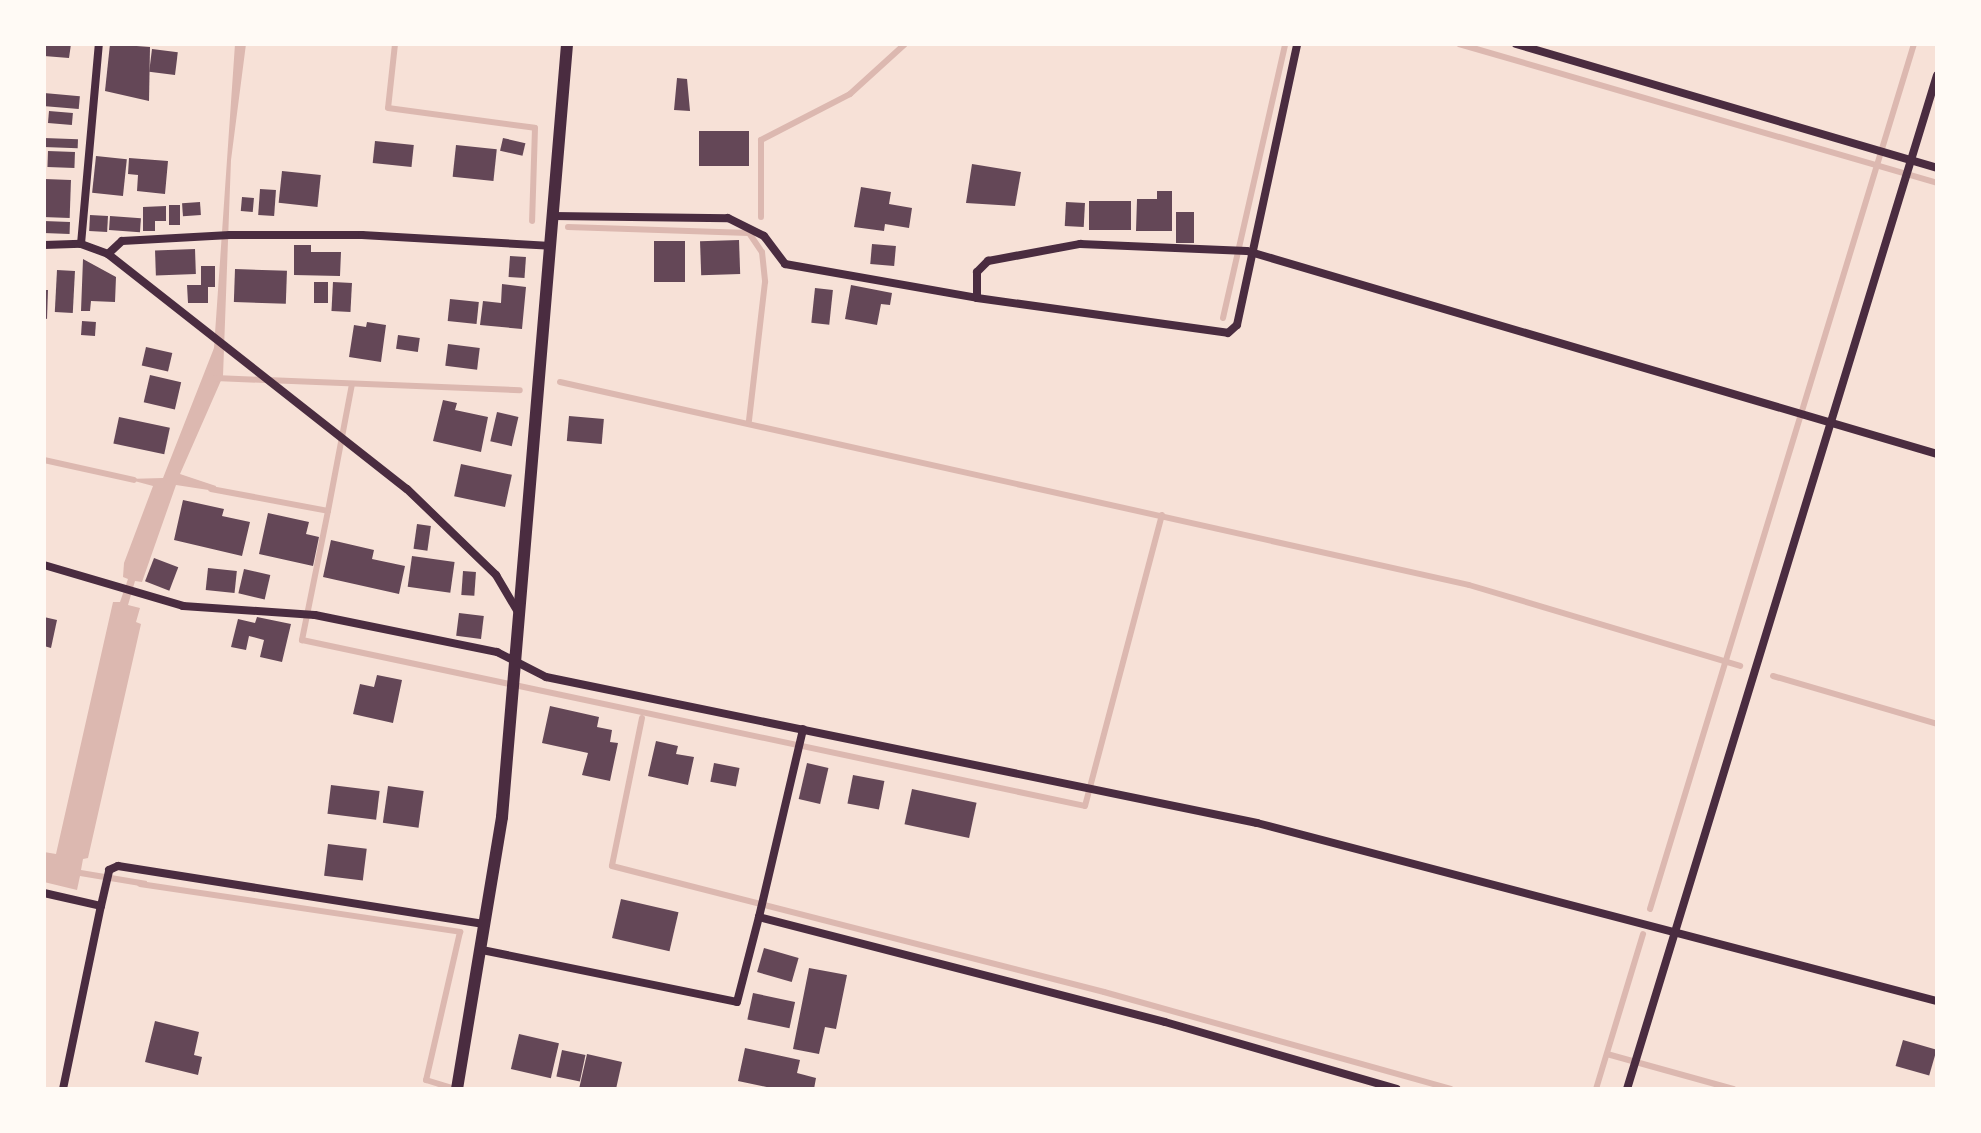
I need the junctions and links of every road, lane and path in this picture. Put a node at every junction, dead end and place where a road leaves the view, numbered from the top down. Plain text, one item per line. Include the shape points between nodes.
1 (99, 44) edge
2 (567, 44) edge
3 (1297, 44) edge
4 (1516, 44) edge
5 (1937, 75) edge
6 (1910, 160) junction
7 (1937, 168) edge
8 (553, 216) junction
9 (81, 244) junction
10 (44, 245) edge
11 (551, 246) junction
12 (1250, 252) junction
13 (108, 254) junction
14 (977, 298) junction
15 (1832, 423) junction
16 (1937, 454) edge
17 (44, 565) edge
18 (518, 612) junction
19 (513, 671) junction
20 (802, 734) junction
21 (44, 893) edge
22 (101, 906) junction
23 (759, 914) junction
24 (485, 924) junction
25 (1677, 930) junction
26 (482, 950) junction
27 (1937, 1001) edge
28 (457, 1085) edge
29 (63, 1089) edge
30 (1397, 1089) edge
31 (1627, 1089) edge

1 - 9 street
2 - 8 main road
3 - 12 street
4 - 6 street
5 - 6 street
6 - 7 street
6 - 15 street
8 - 11 main road
8 - 14 street via 728,218 764,236 785,264
9 - 10 street
9 - 13 street
11 - 13 street via 362,235 230,235 122,241
11 - 18 main road
12 - 14 street via 1080,244 988,261 977,272
12 - 14 street via 1237,325 1228,333
12 - 15 street
13 - 18 street via 453,529 496,575
15 - 16 street
15 - 25 street
17 - 19 street via 183,606 315,615 497,652
18 - 19 main road
19 - 20 street
19 - 24 main road via 502,817
20 - 23 street
20 - 25 street via 1357,846
21 - 22 street
22 - 24 street via 109,870 118,866
22 - 29 street
23 - 26 street via 737,1002
23 - 30 street
24 - 26 main road
25 - 27 street
25 - 31 street
26 - 28 main road

